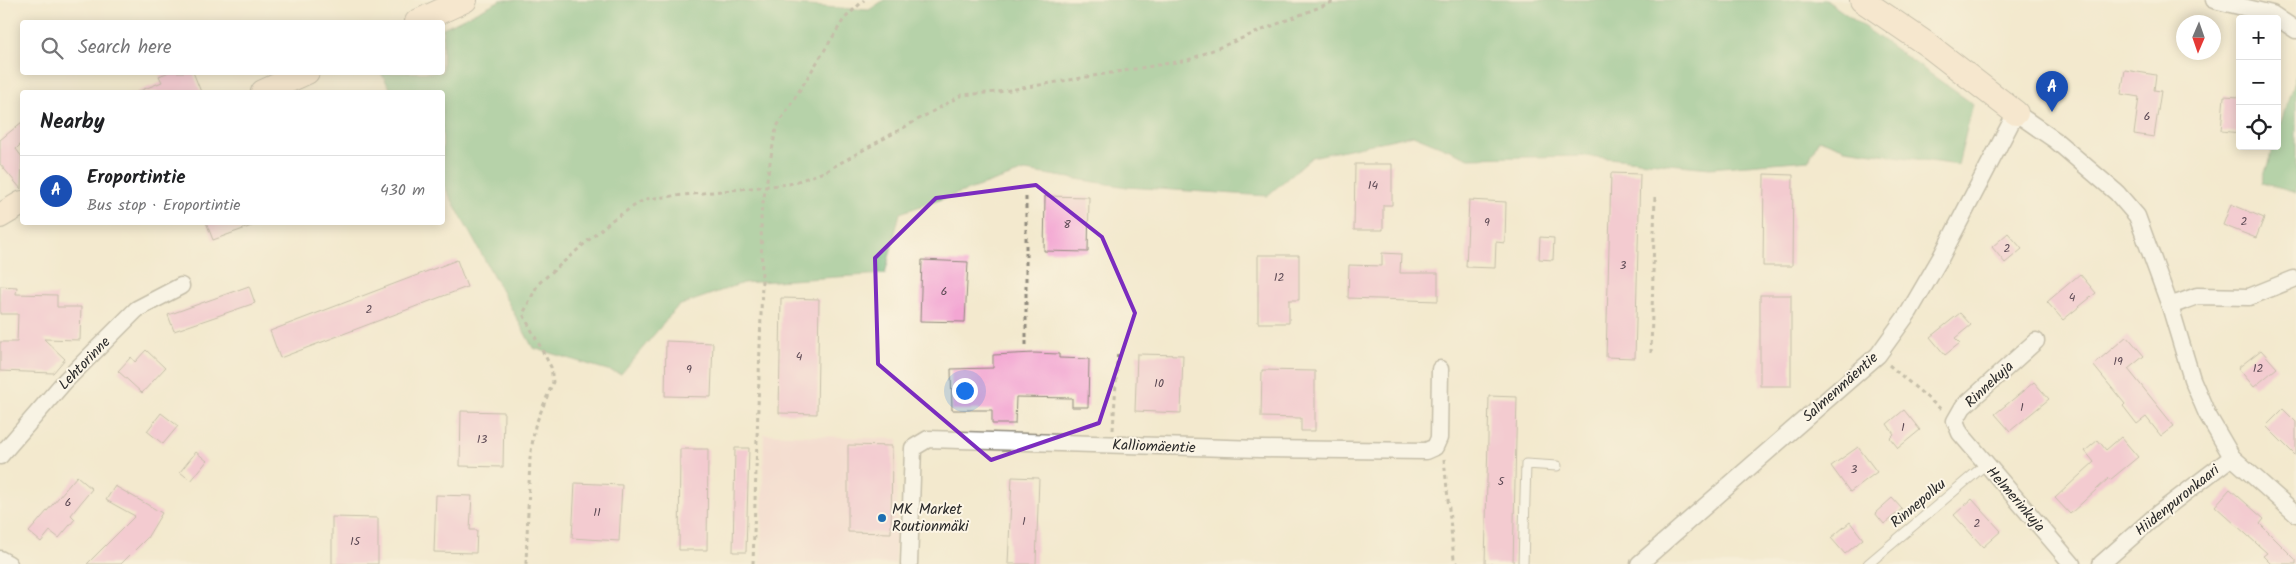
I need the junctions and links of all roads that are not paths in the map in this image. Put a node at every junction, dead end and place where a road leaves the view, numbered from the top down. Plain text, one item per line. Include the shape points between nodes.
1 (465, 0) edge
2 (1862, 0) edge
3 (2214, 0) edge
4 (421, 20) edge
5 (2296, 30) edge
6 (300, 75) edge
7 (267, 90) edge
8 (2016, 113) junction
9 (20, 204) edge
10 (0, 216) edge
11 (2294, 279) dead end
12 (181, 286) dead end
13 (2170, 306) junction
14 (2036, 341) dead end
15 (1440, 369) dead end
16 (1958, 427) joint
17 (0, 456) edge
18 (2232, 457) junction
19 (1986, 464) junction
20 (1557, 466) dead end
21 (2296, 514) edge
22 (0, 559) edge
23 (9, 564) edge
24 (909, 564) edge
25 (1523, 564) edge
26 (1639, 564) edge
27 (1868, 564) edge
28 (2072, 564) edge
29 (2101, 564) edge

1 - 4 street
2 - 8 street via 1928,45
3 - 5 street via 2272,14
6 - 7 street
8 - 13 street via 2055,140 2110,187 2137,216
8 - 26 street, Salmenmäentie via 1941,257 1909,312 1878,355
9 - 10 street
11 - 13 street via 2249,297 2197,296
12 - 17 street, Lehtorinne via 138,309 65,381
13 - 18 street via 2192,379 2207,414
14 - 16 street, Rinnekuja via 1963,407
15 - 24 street, Kalliomäentie via 1439,438 1435,447 1426,451 928,439 913,448
16 - 19 street, Helmerinkuja
18 - 21 street
18 - 29 street, Hiidenpuronkaari via 2160,512
19 - 27 lane, Rinnepolku
19 - 28 street, Helmerinkuja
20 - 25 lane via 1526,464
22 - 23 street

